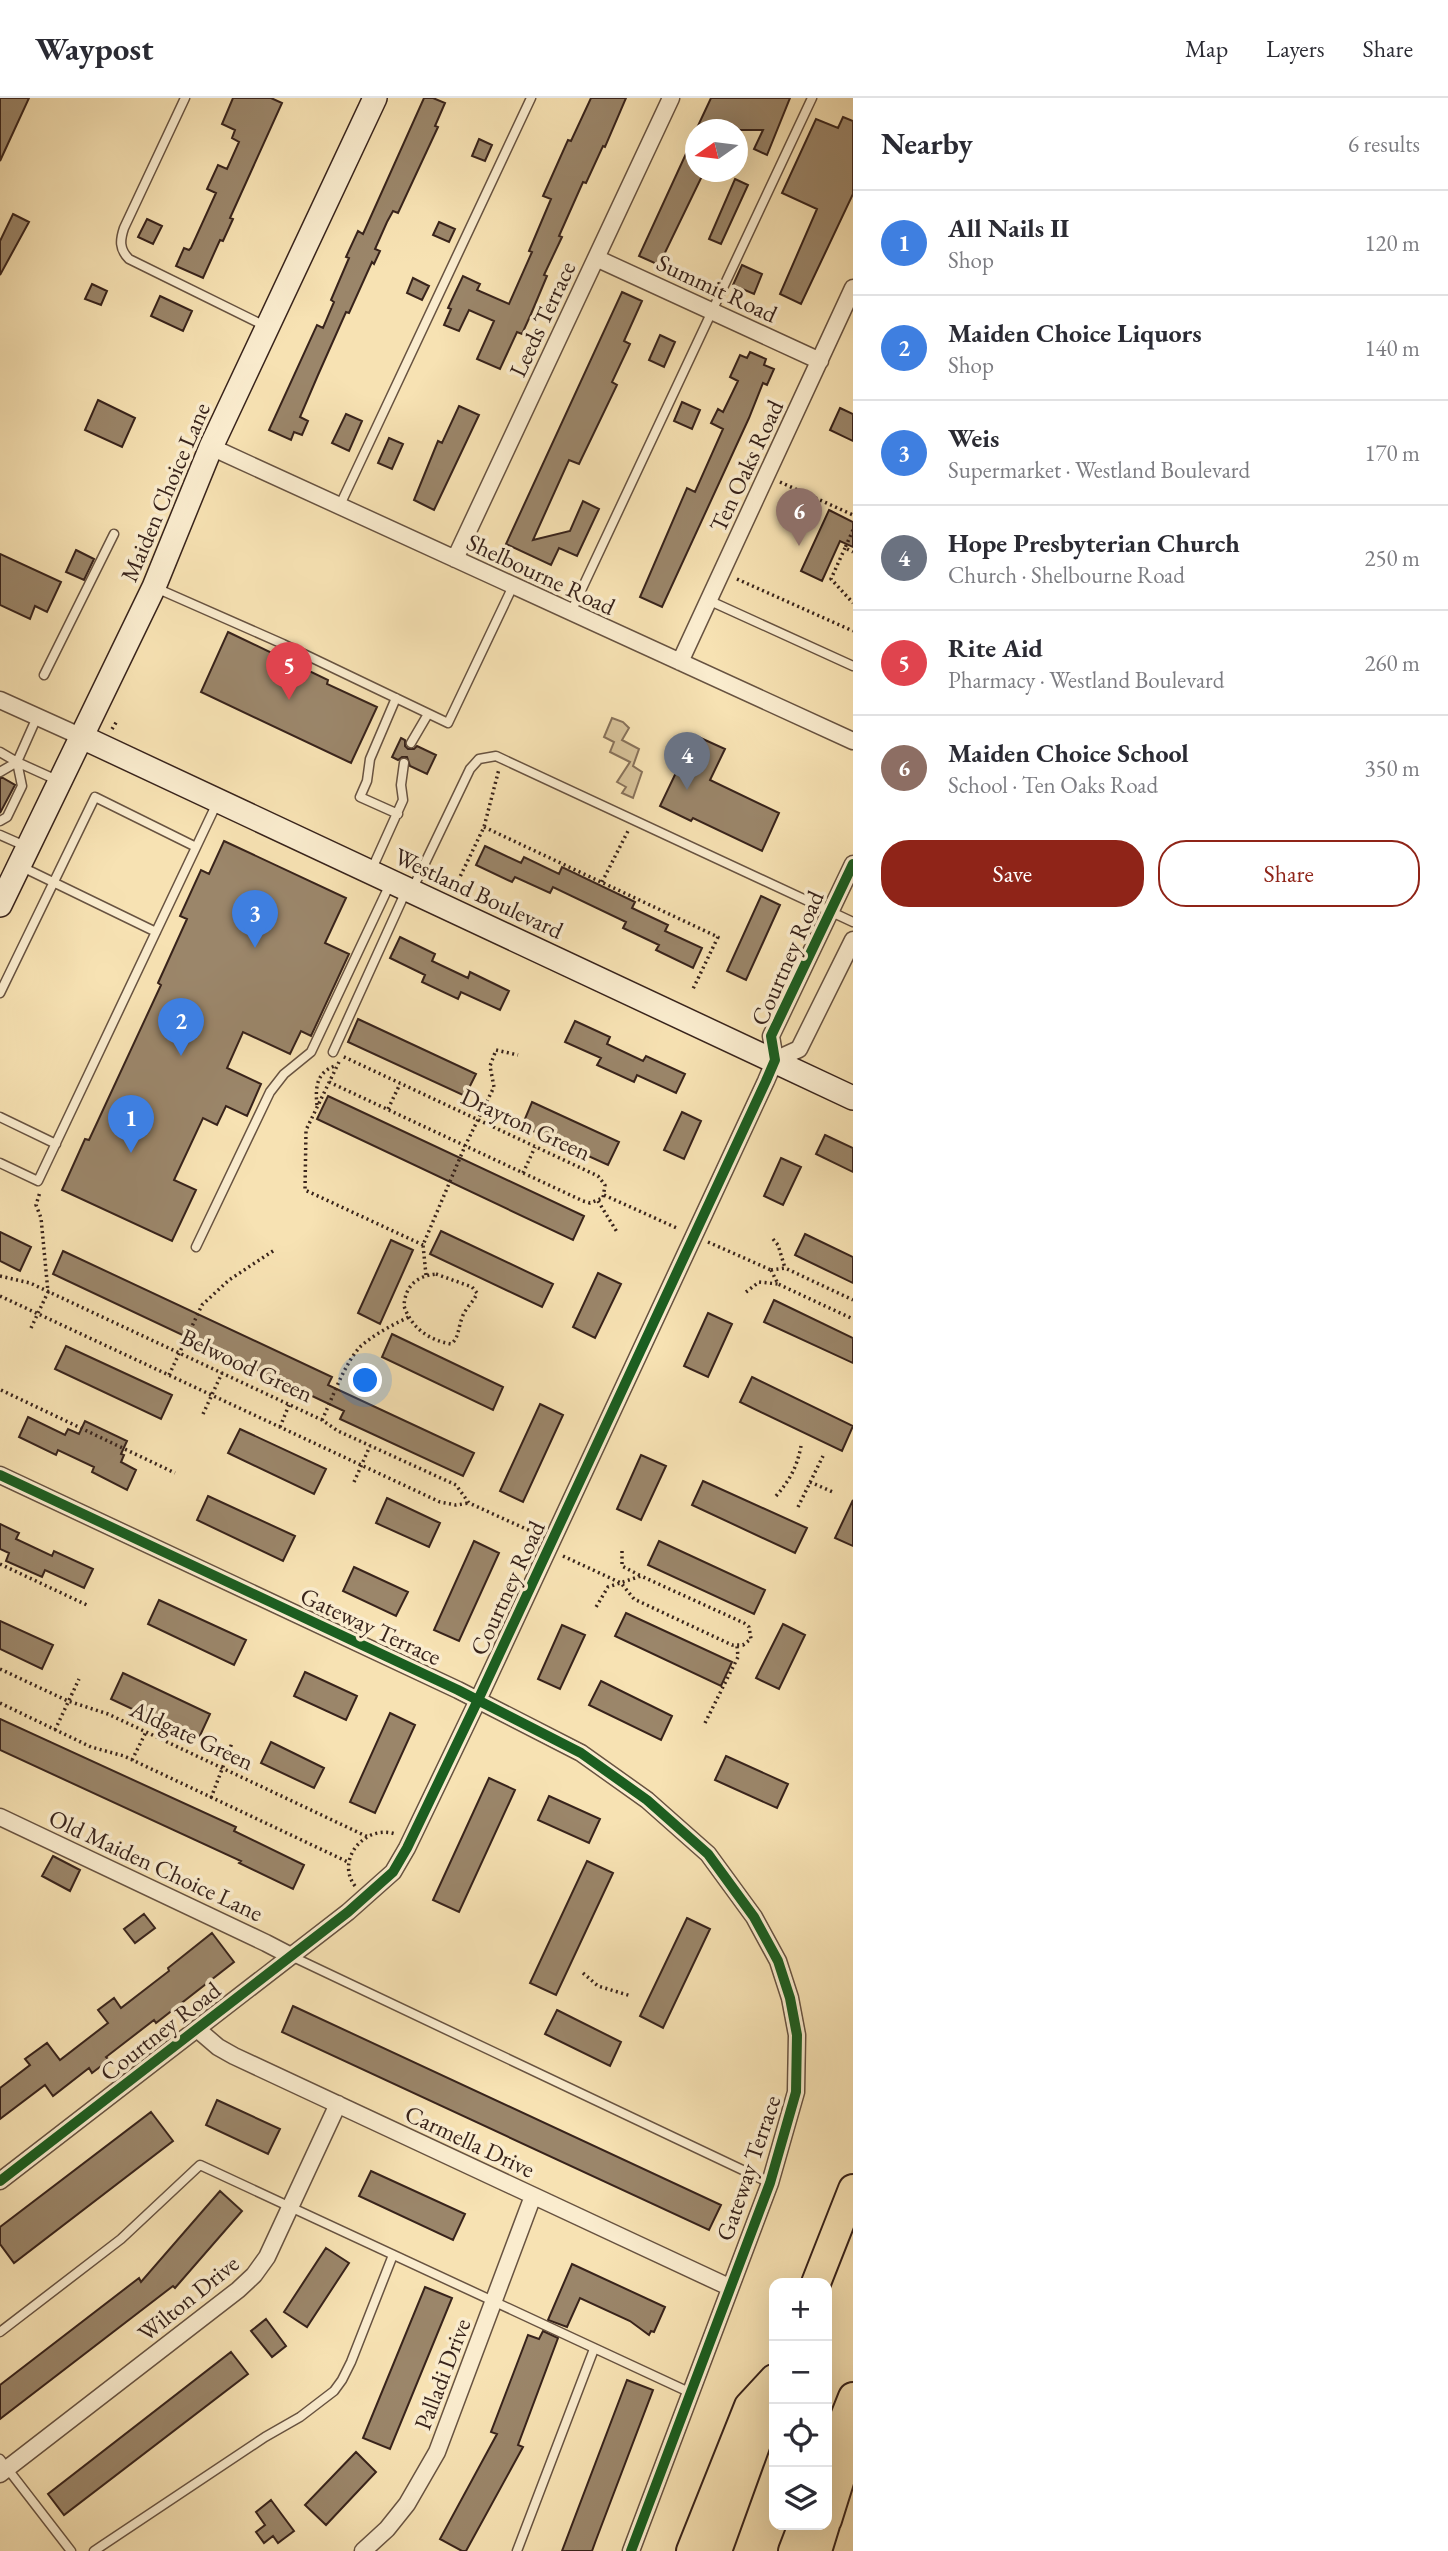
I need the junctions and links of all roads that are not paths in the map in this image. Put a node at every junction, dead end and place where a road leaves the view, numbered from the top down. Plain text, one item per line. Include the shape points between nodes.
1 (185, 98) edge
2 (375, 98) edge
3 (531, 98) edge
4 (670, 98) edge
5 (812, 98) edge
6 (596, 258) junction
7 (853, 288) edge
8 (712, 310) junction
9 (268, 327) junction
10 (820, 360) junction
11 (211, 447) junction
12 (341, 505) junction
13 (114, 534) dead end
14 (455, 559) junction
15 (513, 586) junction
16 (154, 587) junction
17 (708, 600) junction
18 (571, 612) junction
19 (680, 662) junction
20 (853, 666) edge
21 (44, 675) dead end
22 (396, 698) junction
23 (1, 701) edge
24 (428, 714) junction
25 (37, 717) junction
26 (82, 737) junction
27 (853, 741) edge
28 (411, 743) dead end
29 (0, 752) edge
30 (18, 762) junction
31 (404, 763) dead end
32 (0, 772) edge
33 (61, 781) junction
34 (218, 800) junction
35 (398, 814) junction
36 (0, 821) edge
37 (0, 835) edge
38 (196, 847) junction
39 (23, 857) junction
40 (853, 864) edge
41 (370, 871) junction
42 (53, 883) junction
43 (403, 887) junction
44 (3, 892) edge
45 (829, 912) junction
46 (853, 922) edge
47 (156, 932) junction
48 (853, 940) edge
49 (0, 993) edge
50 (332, 1052) road end
51 (775, 1060) junction
52 (853, 1098) edge
53 (0, 1117) edge
54 (56, 1144) junction
55 (0, 1163) edge
56 (196, 1247) dead end
57 (0, 1475) edge
58 (478, 1700) junction
59 (0, 1817) edge
60 (291, 1956) junction
61 (197, 2029) junction
62 (338, 2104) junction
63 (0, 2181) edge
64 (770, 2183) junction
65 (853, 2189) edge
66 (533, 2196) junction
67 (292, 2206) junction
68 (393, 2255) junction
69 (818, 2278) edge
70 (729, 2287) junction
71 (494, 2300) junction
72 (0, 2332) edge
73 (594, 2348) junction
74 (769, 2384) edge
75 (691, 2393) junction
76 (853, 2397) edge
77 (770, 2404) edge
78 (853, 2437) edge
79 (832, 2451) edge
80 (2, 2467) edge
81 (832, 2503) edge
82 (801, 2530) edge
83 (824, 2530) edge
84 (71, 2551) edge
85 (94, 2551) edge
86 (363, 2551) edge
87 (517, 2551) edge
88 (631, 2551) edge
89 (691, 2551) edge
90 (717, 2551) edge
91 (793, 2551) edge
92 (817, 2551) edge

1 - 9 lane via 124,228 123,253
2 - 9 street, Maiden Choice Lane
3 - 12 lane
4 - 6 street, Leeds Terrace
5 - 8 lane
6 - 8 street, Summit Road
6 - 14 street, Leeds Terrace
7 - 10 street, Ten Oaks Road
8 - 10 street, Summit Road
8 - 18 lane
9 - 11 street, Maiden Choice Lane
10 - 17 street, Ten Oaks Road
11 - 12 street, Shelbourne Road
11 - 16 street, Maiden Choice Lane
12 - 14 street, Shelbourne Road
13 - 21 lane
14 - 15 street, Shelbourne Road
15 - 18 street, Shelbourne Road
15 - 24 lane via 448,723
16 - 22 lane
16 - 26 street, Maiden Choice Lane
17 - 19 street, Ten Oaks Road
17 - 20 lane
18 - 19 street, Shelbourne Road
19 - 27 street, Shelbourne Road
22 - 24 lane
22 - 35 lane via 370,758 360,797
23 - 25 street
24 - 28 lane
25 - 26 street
25 - 30 lane
26 - 33 street, Maiden Choice Lane
26 - 34 street, Westland Boulevard
29 - 30 lane
30 - 32 lane
30 - 33 lane
30 - 36 lane via 22,786
31 - 35 lane
33 - 39 street, Maiden Choice Lane
34 - 38 lane
34 - 41 street, Westland Boulevard
35 - 41 lane
37 - 39 lane
38 - 42 lane via 95,797
38 - 47 lane
39 - 42 lane
39 - 44 street, Maiden Choice Lane
40 - 45 street, Courtney Road
41 - 43 street, Westland Boulevard
42 - 47 lane
42 - 49 lane
43 - 45 lane via 474,763 486,757 501,758
43 - 50 lane
43 - 51 street, Westland Boulevard
43 - 56 lane via 310,1052 270,1092
45 - 46 lane
45 - 51 street, Courtney Road via 771,1036
47 - 54 lane
48 - 51 street, Courtney Road via 799,1049
51 - 52 street, Westland Boulevard
51 - 58 street, Courtney Road
53 - 54 lane
54 - 55 lane via 38,1181
57 - 58 street, Gateway Terrace
58 - 60 street, Courtney Road via 393,1872
58 - 64 street, Gateway Terrace via 614,1774 708,1854 754,1917 778,1961 797,2035 796,2092
59 - 60 street, Old Maiden Choice Lane
60 - 61 street, Courtney Road
60 - 64 lane
61 - 62 street, Carmella Drive via 218,2048
61 - 63 street, Courtney Road
62 - 66 street, Carmella Drive
62 - 67 street, Wilton Drive
64 - 70 street, Gateway Terrace
65 - 69 highway
66 - 70 street, Carmella Drive
66 - 71 street, Palladi Drive
67 - 68 lane
67 - 72 lane via 200,2165 121,2239
67 - 80 street, Wilton Drive via 268,2257 239,2290
68 - 71 lane
68 - 85 lane via 351,2362 334,2391
70 - 75 street, Gateway Terrace
71 - 73 lane
71 - 86 street, Palladi Drive via 422,2481 387,2529
73 - 75 lane
73 - 87 lane
74 - 89 highway via 749,2406
75 - 88 street, Gateway Terrace
76 - 79 highway
77 - 90 highway
78 - 81 highway
80 - 84 lane
82 - 91 highway
83 - 92 highway

